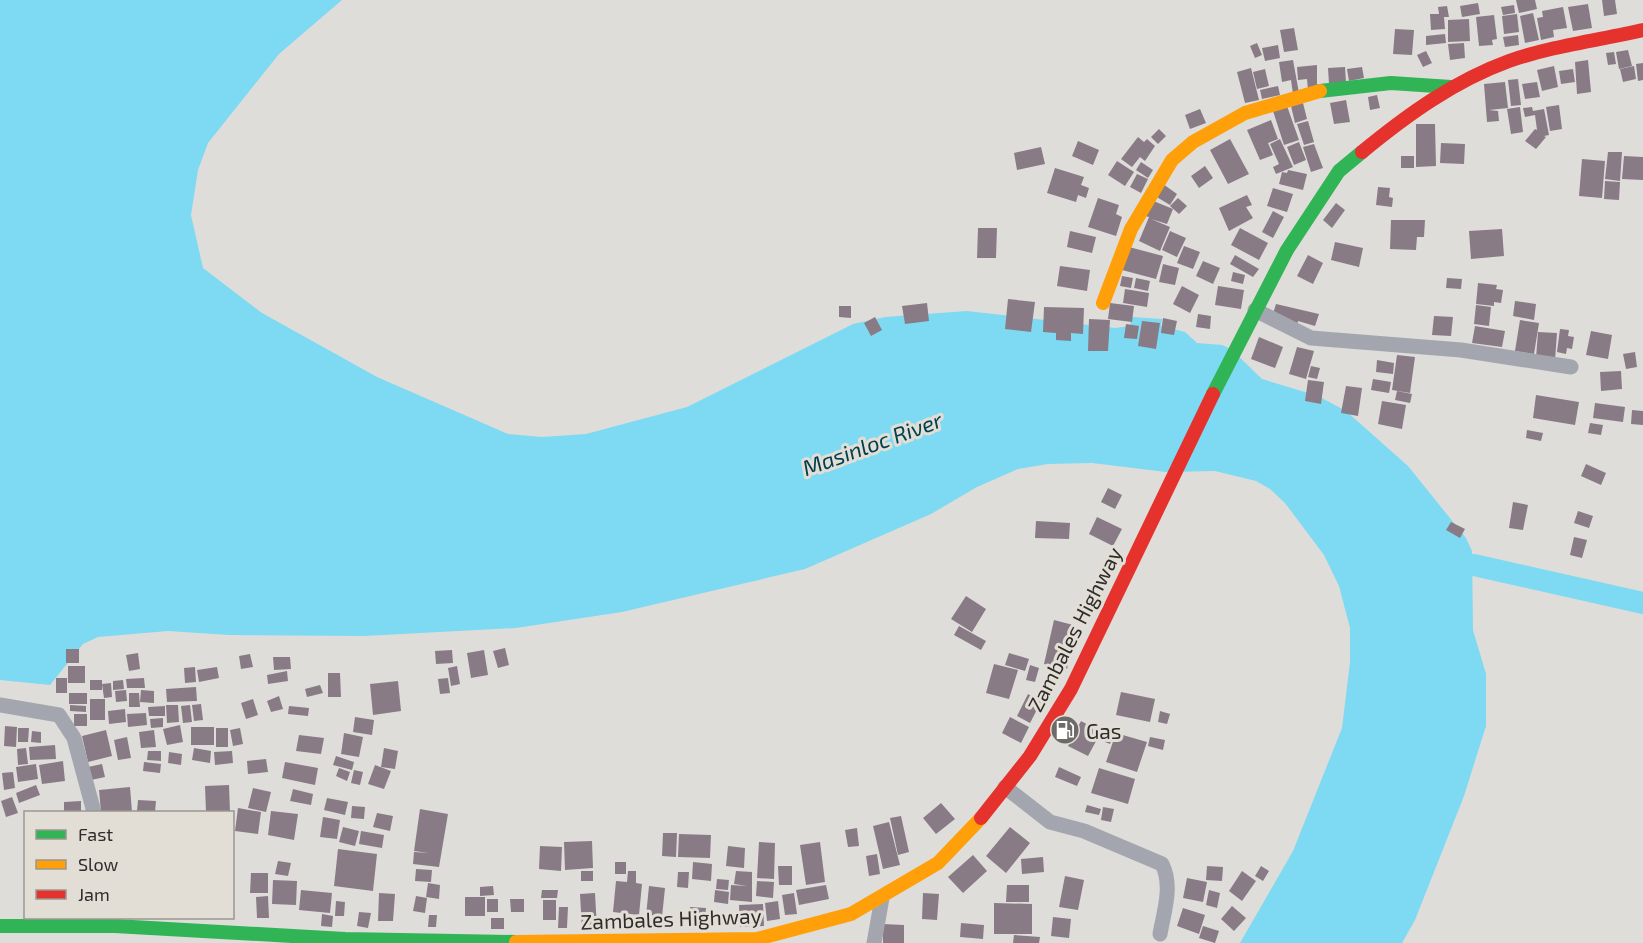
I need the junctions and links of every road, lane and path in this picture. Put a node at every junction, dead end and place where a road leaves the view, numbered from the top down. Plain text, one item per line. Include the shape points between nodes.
1 (1643, 30) edge
2 (1450, 87) junction
3 (1102, 303) dead end
4 (1255, 310) junction
5 (1571, 367) dead end
6 (0, 705) edge
7 (1005, 787) junction
8 (93, 811) edge
9 (882, 898) junction
10 (115, 922) edge
11 (0, 926) edge
12 (1160, 934) dead end
13 (345, 941) edge
14 (552, 943) edge
15 (874, 943) edge

1 - 2 main road, Zambales Highway via 1510,61
2 - 3 main road via 1392,83 1319,91 1269,103 1215,128 1172,161 1135,218
2 - 4 main road, Zambales Highway via 1401,120 1339,171 1287,250
4 - 5 street via 1311,338 1461,350
4 - 7 main road, Zambales Highway via 1071,689 1030,756
6 - 8 street via 59,715 74,738
7 - 9 main road, Zambales Highway via 938,863
7 - 12 street via 1050,822 1084,831 1162,864 1168,876
9 - 14 main road, Zambales Highway via 851,914 757,939
9 - 15 street
10 - 11 main road, Zambales Highway
10 - 13 main road, Zambales Highway
13 - 14 main road, Zambales Highway

